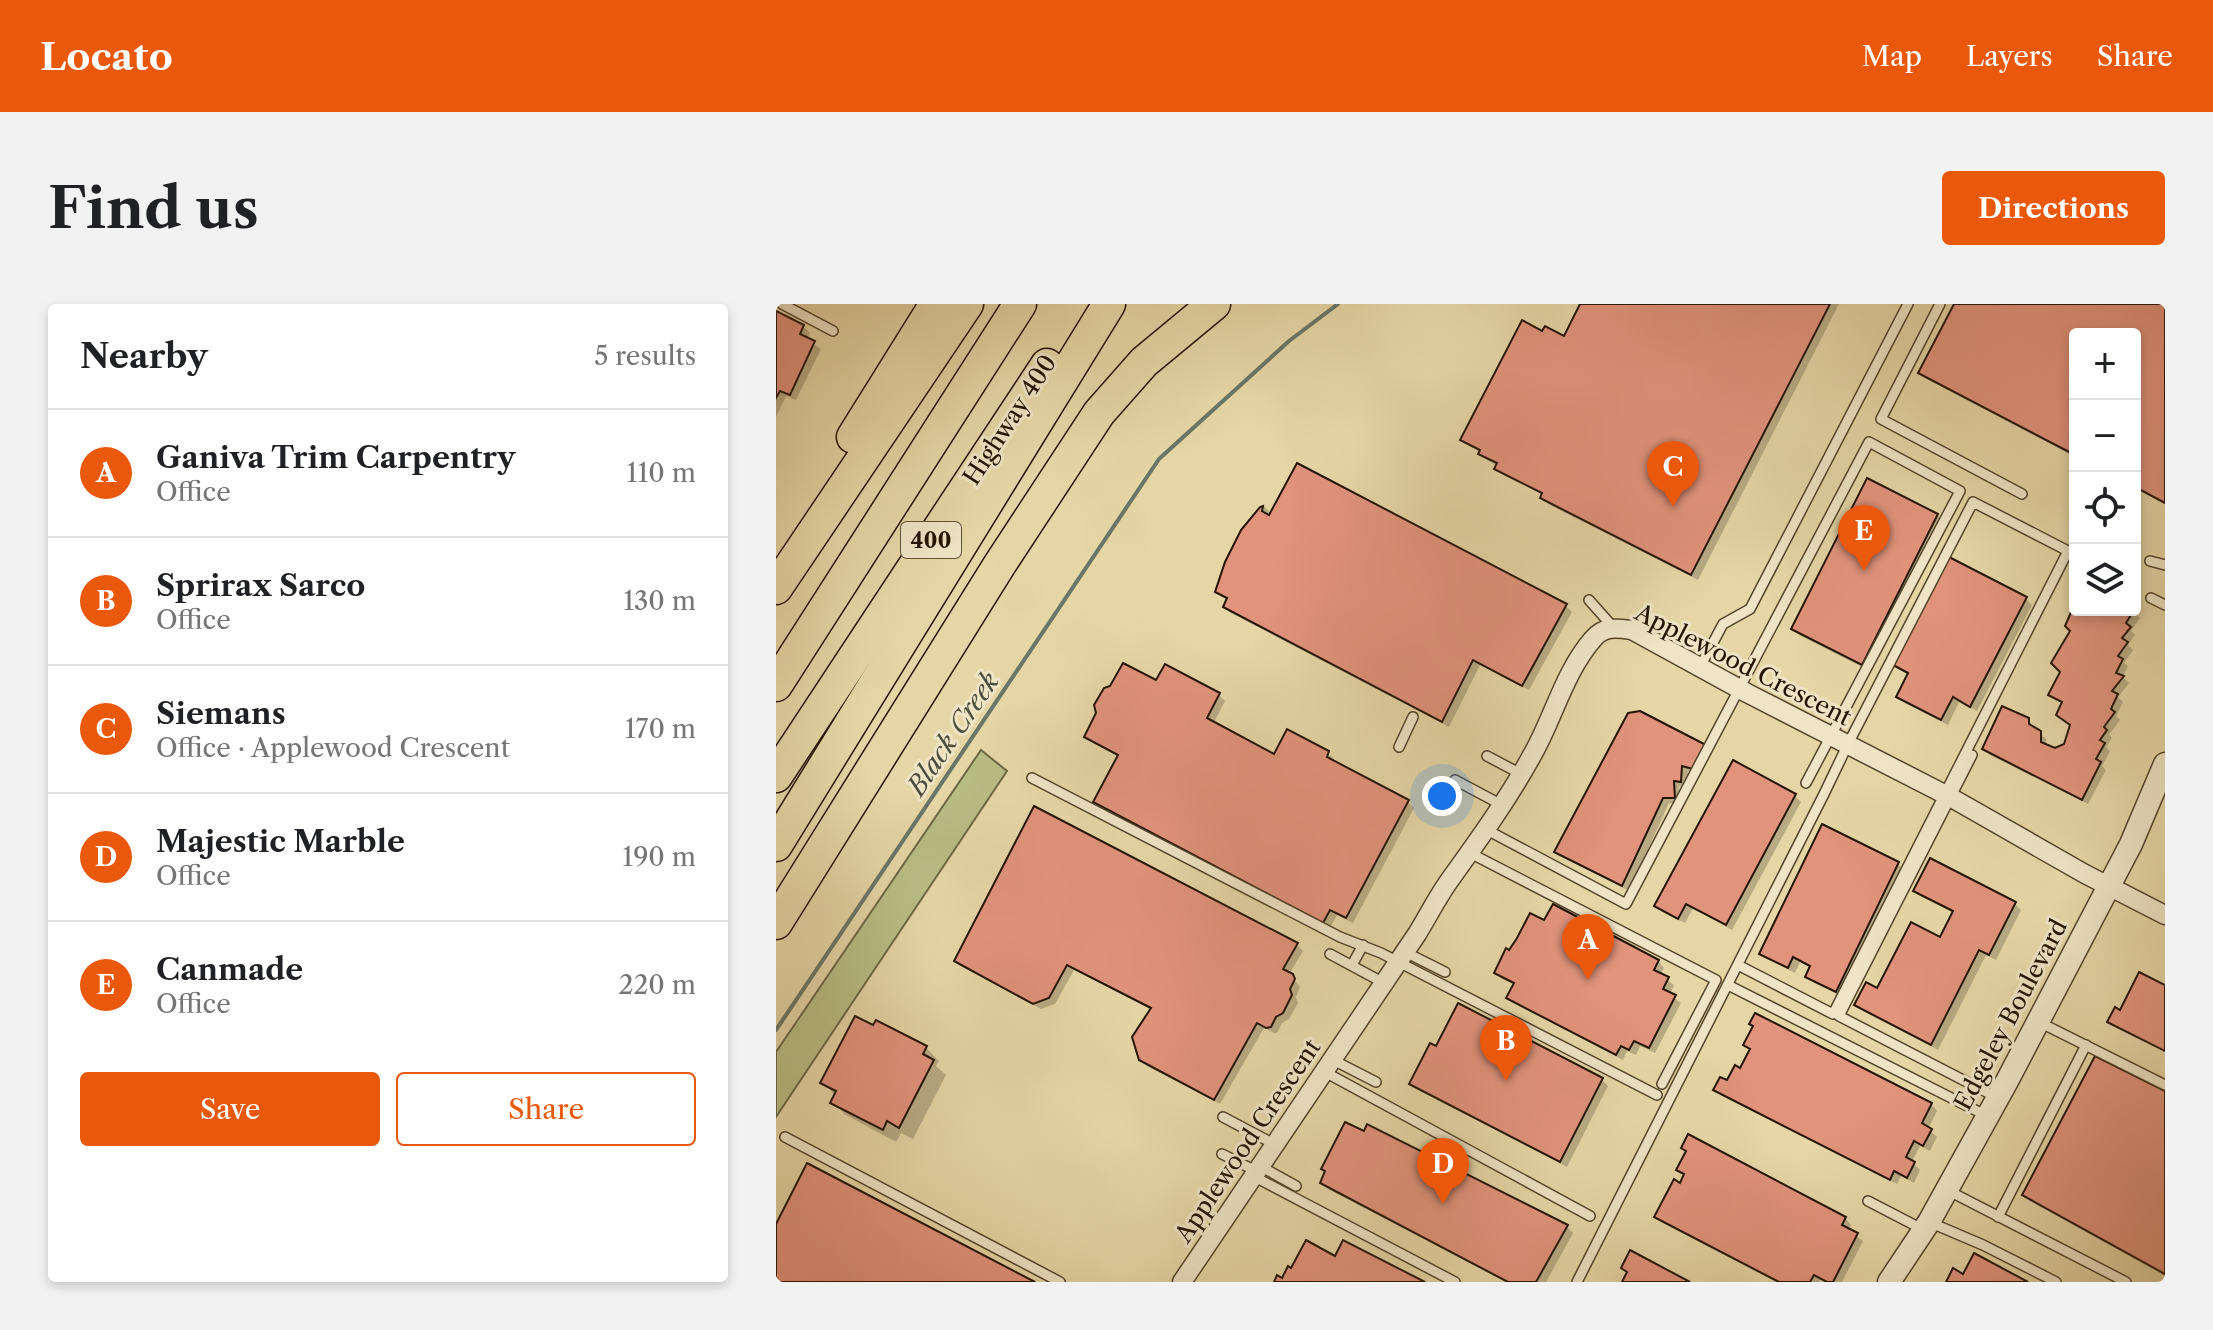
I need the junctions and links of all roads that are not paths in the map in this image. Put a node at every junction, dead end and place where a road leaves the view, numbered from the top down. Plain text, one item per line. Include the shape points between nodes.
1 (782, 304) edge
2 (936, 304) edge
3 (967, 304) edge
4 (1020, 304) edge
5 (1086, 304) edge
6 (1109, 304) edge
7 (1214, 304) edge
8 (1908, 304) edge
9 (1940, 304) edge
10 (833, 331) dead end
11 (2022, 494) dead end
12 (2150, 561) dead end
13 (2165, 565) edge
14 (776, 588) edge
15 (2151, 598) dead end
16 (1589, 600) dead end
17 (2165, 605) edge
18 (1613, 627) junction
19 (1700, 667) junction
20 (776, 685) edge
21 (1740, 689) junction
22 (1413, 717) dead end
23 (1830, 736) junction
24 (1848, 744) junction
25 (1399, 747) dead end
26 (1972, 755) dead end
27 (1487, 756) dead end
28 (2165, 764) edge
29 (1521, 774) junction
30 (776, 776) edge
31 (1032, 778) dead end
32 (1455, 780) dead end
33 (1806, 783) dead end
34 (1947, 796) junction
35 (1502, 805) junction
36 (1487, 830) junction
37 (776, 845) edge
38 (1470, 853) junction
39 (2108, 886) junction
40 (2165, 915) edge
41 (776, 923) edge
42 (1363, 945) junction
43 (1330, 954) dead end
44 (1402, 956) junction
45 (1352, 965) junction
46 (1738, 965) junction
47 (1445, 972) dead end
48 (1384, 983) junction
49 (1728, 985) junction
50 (2037, 1022) junction
51 (2086, 1045) junction
52 (1327, 1065) junction
53 (1376, 1082) dead end
54 (1662, 1084) dead end
55 (2165, 1085) edge
56 (1657, 1095) dead end
57 (1992, 1107) junction
58 (1223, 1117) dead end
59 (785, 1137) dead end
60 (1274, 1144) junction
61 (1222, 1154) dead end
62 (1256, 1171) junction
63 (1296, 1186) dead end
64 (1947, 1190) junction
65 (1868, 1201) dead end
66 (1590, 1216) dead end
67 (1998, 1217) junction
68 (1927, 1226) junction
69 (1060, 1282) edge
70 (1182, 1282) edge
71 (1455, 1282) edge
72 (1577, 1282) edge
73 (1889, 1282) edge
74 (2056, 1282) edge
75 (2126, 1282) edge

1 - 10 lane
2 - 14 highway via 821,489
3 - 14 highway
4 - 20 highway, 400
5 - 30 highway, Highway 400 / 400
6 - 37 highway
7 - 41 highway via 1144,362 1099,413
8 - 19 lane via 1750,609 1723,624
9 - 11 lane via 1881,419
12 - 13 lane
15 - 17 lane
16 - 18 lane
18 - 19 street, Applewood Crescent via 1632,630
18 - 29 street, Applewood Crescent via 1595,637 1580,659
19 - 21 street, Applewood Crescent
21 - 23 street, Applewood Crescent
21 - 23 lane via 1869,442 1960,491
21 - 36 lane via 1626,904
22 - 25 lane
23 - 24 street, Applewood Crescent
23 - 33 lane
24 - 34 street, Applewood Crescent
24 - 34 lane via 1973,502 2068,551
24 - 46 lane
26 - 34 lane
27 - 29 lane
28 - 39 street, Edgeley Boulevard
29 - 35 street, Applewood Crescent
31 - 42 lane
32 - 35 lane
34 - 39 street, Applewood Crescent
34 - 46 lane via 1833,1014
34 - 57 lane via 1839,1016
35 - 36 street, Applewood Crescent
36 - 38 street, Applewood Crescent
38 - 44 street, Applewood Crescent
38 - 54 lane via 1716,980
39 - 40 street, Applewood Crescent
39 - 50 street, Edgeley Boulevard
42 - 44 lane
42 - 45 lane
43 - 45 lane
44 - 47 lane
44 - 48 street, Applewood Crescent
44 - 56 lane
45 - 48 lane
46 - 49 lane
48 - 52 street, Applewood Crescent
49 - 57 lane
49 - 72 lane
50 - 51 lane
50 - 57 street, Edgeley Boulevard
51 - 55 lane
51 - 67 lane
52 - 53 lane
52 - 60 street, Applewood Crescent
52 - 66 lane
57 - 64 street, Edgeley Boulevard
58 - 60 lane
59 - 69 lane
60 - 62 street, Applewood Crescent
61 - 62 lane
62 - 63 lane
62 - 70 street, Applewood Crescent
62 - 71 lane
64 - 67 lane
64 - 68 street, Edgeley Boulevard
65 - 68 lane
67 - 75 lane
68 - 73 street, Edgeley Boulevard
68 - 74 lane via 1983,1245

